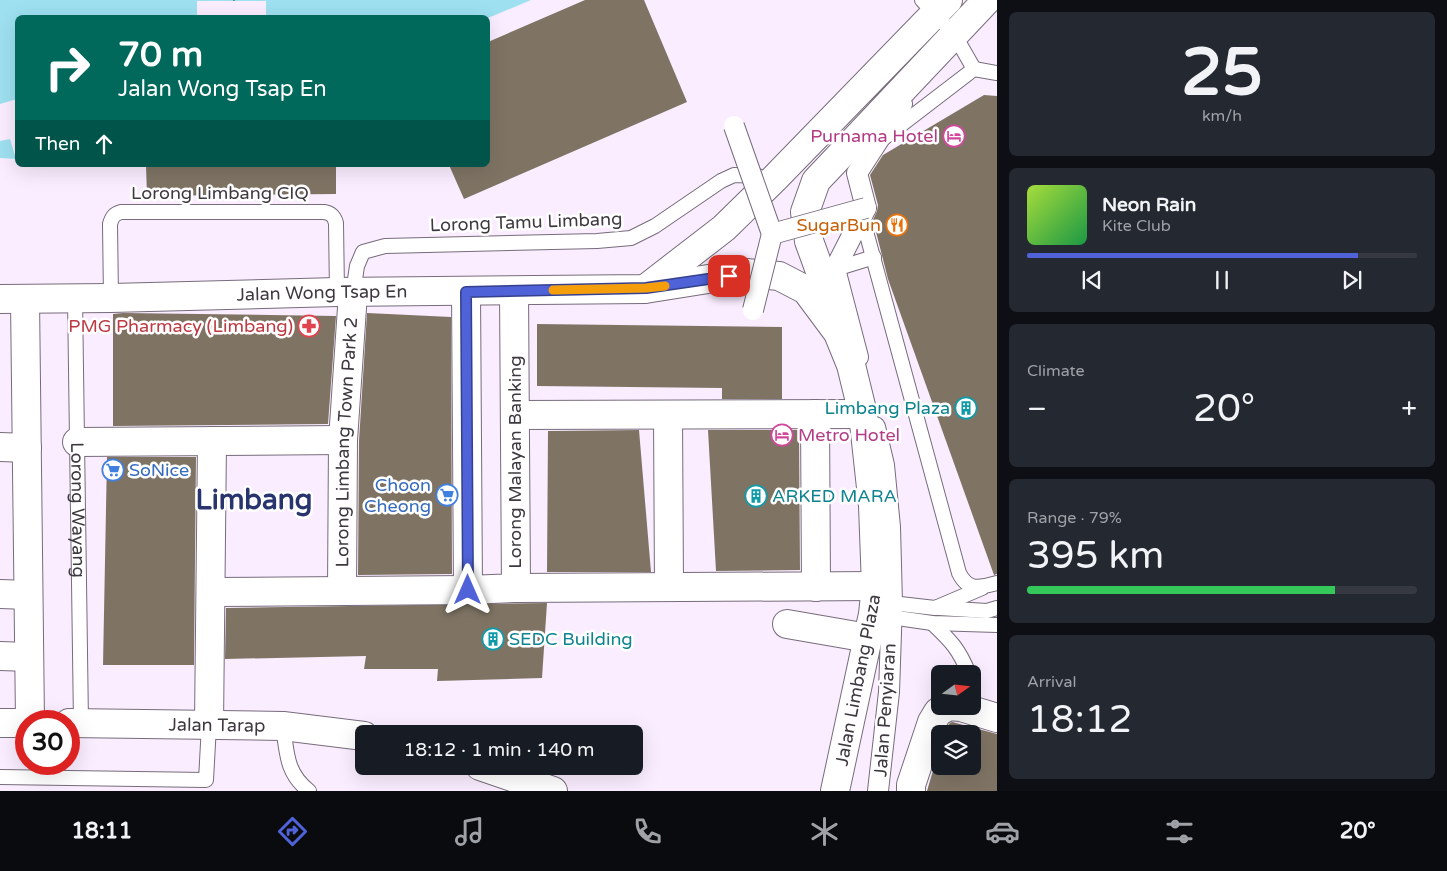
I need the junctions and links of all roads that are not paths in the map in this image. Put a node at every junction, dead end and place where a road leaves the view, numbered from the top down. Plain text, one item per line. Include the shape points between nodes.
1 (987, 0) edge
2 (935, 5) edge
3 (997, 5) edge
4 (957, 39) junction
5 (974, 69) junction
6 (997, 73) edge
7 (734, 126) dead end
8 (874, 146) junction
9 (775, 178) junction
10 (864, 212) junction
11 (772, 234) junction
12 (874, 257) junction
13 (828, 272) junction
14 (646, 288) junction
15 (514, 291) junction
16 (466, 292) junction
17 (345, 293) junction
18 (75, 298) junction
19 (111, 298) junction
20 (12, 299) edge
21 (753, 310) dead end
22 (838, 333) junction
23 (668, 414) junction
24 (815, 414) junction
25 (863, 414) junction
26 (514, 415) junction
27 (343, 440) junction
28 (212, 441) junction
29 (77, 442) junction
30 (13, 447) edge
31 (991, 585) edge
32 (669, 587) junction
33 (816, 587) junction
34 (516, 588) junction
35 (468, 590) junction
36 (342, 591) junction
37 (211, 592) junction
38 (0, 594) edge
39 (28, 595) junction
40 (936, 608) junction
41 (997, 608) edge
42 (879, 610) junction
43 (932, 623) junction
44 (787, 624) dead end
45 (997, 625) edge
46 (0, 656) edge
47 (29, 656) junction
48 (965, 665) edge
49 (30, 710) edge
50 (75, 710) edge
51 (981, 712) edge
52 (936, 715) edge
53 (997, 718) edge
54 (0, 723) edge
55 (15, 723) edge
56 (80, 723) edge
57 (209, 725) junction
58 (283, 726) junction
59 (355, 735) edge
60 (506, 775) edge
61 (0, 777) edge
62 (836, 789) edge
63 (309, 791) edge
64 (553, 791) edge
65 (878, 791) edge
66 (911, 791) edge

1 - 4 main road
2 - 4 lane
2 - 9 main road
3 - 4 street
4 - 5 lane
4 - 8 street via 898,109
4 - 13 main road via 816,181 805,212 809,241
5 - 6 lane
5 - 8 lane
7 - 11 street, bridge
8 - 10 street via 857,172
9 - 14 main road via 724,228
9 - 17 lane, Lorong Tamu Limbang via 734,175 631,238 385,246 363,252
10 - 11 street, bridge
10 - 12 lane
10 - 13 street
11 - 21 street, bridge
12 - 13 lane
12 - 31 lane via 959,573 968,585
13 - 22 main road
13 - 42 street, Jalan Penyiaran via 853,333 884,465 890,527
14 - 15 main road, Jalan Wong Tsap En
14 - 22 main road, Jalan Wong Tsap En via 746,273 779,276 806,290
15 - 16 main road, Jalan Wong Tsap En
15 - 26 main road, Lorong Malayan Banking
16 - 17 main road, Jalan Wong Tsap En
16 - 35 main road
17 - 19 main road, Jalan Wong Tsap En
17 - 19 lane, Lorong Limbang CIQ via 335,217 330,213 122,212 111,218 110,224
17 - 27 main road, Lorong Limbang Town Park 2
18 - 19 main road, Jalan Wong Tsap En
18 - 20 main road, Jalan Wong Tsap En
18 - 29 lane, Lorong Wayang
20 - 30 main road
22 - 25 main road, Jalan Limbang Plaza via 851,365
23 - 24 main road
23 - 26 main road
23 - 32 main road
24 - 25 main road
24 - 33 main road
25 - 42 main road, Jalan Limbang Plaza
26 - 34 main road, Lorong Malayan Banking
27 - 28 main road
27 - 36 main road, Lorong Limbang Town Park 2
28 - 29 main road
28 - 37 main road
29 - 50 lane, Lorong Wayang
30 - 39 main road
31 - 40 lane
32 - 33 main road
32 - 34 main road
33 - 42 main road
34 - 35 main road, Lorong Malayan Banking
35 - 36 main road, Lorong Malayan Banking
36 - 37 main road, Lorong Malayan Banking
37 - 57 main road
38 - 39 main road
39 - 47 main road
40 - 41 lane via 987,611
40 - 42 lane
42 - 43 lane
42 - 44 main road
42 - 62 main road, Jalan Limbang Plaza
42 - 65 street, Jalan Penyiaran via 889,692
43 - 45 lane
43 - 48 lane via 952,641
46 - 47 main road
47 - 49 main road
51 - 53 main road
52 - 66 main road
54 - 55 main road
56 - 57 main road, Jalan Tarap
57 - 58 main road, Jalan Tarap
57 - 61 lane via 206,780
58 - 59 main road, Jalan Tarap
58 - 63 lane via 289,767 298,782
60 - 64 main road

